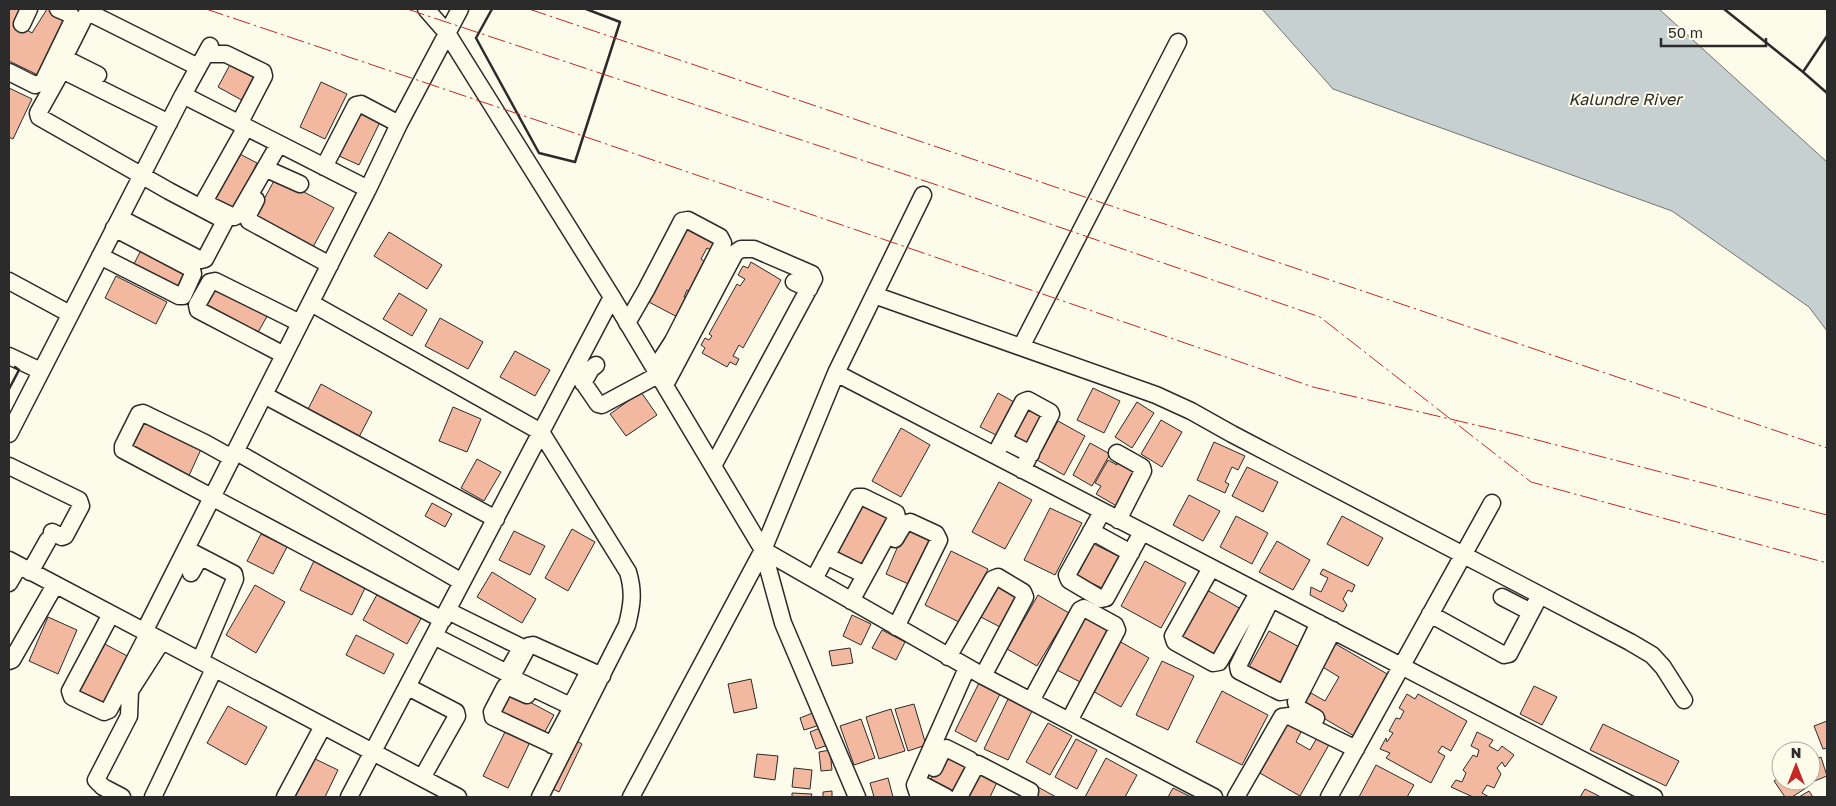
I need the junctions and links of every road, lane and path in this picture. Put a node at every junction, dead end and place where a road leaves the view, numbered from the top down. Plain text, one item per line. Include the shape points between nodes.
1 (29, 9) edge
2 (58, 9) edge
3 (426, 9) edge
4 (460, 9) edge
5 (22, 24) dead end
6 (447, 33) junction
7 (1178, 42) dead end
8 (204, 56) junction
9 (9, 72) edge
10 (183, 95) junction
11 (171, 118) junction
12 (239, 124) junction
13 (400, 124) junction
14 (281, 145) junction
15 (324, 167) junction
16 (271, 171) junction
17 (142, 175) junction
18 (300, 184) dead end
19 (368, 189) junction
20 (923, 195) dead end
21 (117, 223) junction
22 (100, 256) junction
23 (330, 265) junction
24 (9, 281) edge
25 (874, 295) junction
26 (612, 297) junction
27 (311, 303) junction
28 (70, 314) junction
29 (300, 323) junction
30 (627, 323) junction
31 (1021, 347) junction
32 (284, 355) junction
33 (9, 356) edge
34 (596, 365) dead end
35 (574, 369) junction
36 (41, 371) junction
37 (836, 373) junction
38 (660, 376) junction
39 (584, 383) junction
40 (264, 395) junction
41 (541, 432) junction
42 (9, 434) edge
43 (1004, 440) junction
44 (1117, 453) dead end
45 (1031, 454) junction
46 (234, 455) junction
47 (995, 456) junction
48 (9, 466) edge
49 (713, 466) junction
50 (1022, 470) junction
51 (212, 497) junction
52 (1492, 503) dead end
53 (1102, 512) junction
54 (496, 519) junction
55 (1118, 520) junction
56 (1480, 523) junction
57 (1091, 531) junction
58 (1142, 532) junction
59 (1438, 538) junction
60 (186, 549) junction
61 (763, 550) junction
62 (1131, 552) junction
63 (1463, 554) junction
64 (826, 556) junction
65 (200, 557) junction
66 (19, 566) edge
67 (1211, 568) junction
68 (191, 573) dead end
69 (864, 575) junction
70 (814, 579) junction
71 (462, 582) junction
72 (9, 583) edge
73 (55, 585) junction
74 (1540, 595) junction
75 (1265, 596) junction
76 (1502, 597) dead end
77 (855, 603) junction
78 (1532, 612) junction
79 (111, 614) junction
80 (1430, 614) junction
81 (445, 615) junction
82 (896, 627) junction
83 (1326, 627) junction
84 (151, 635) junction
85 (434, 636) junction
86 (948, 657) junction
87 (9, 661) edge
88 (207, 665) junction
89 (1402, 666) junction
90 (967, 668) junction
91 (595, 674) junction
92 (983, 676) junction
93 (408, 687) junction
94 (1684, 700) dead end
95 (1030, 701) junction
96 (576, 712) junction
97 (1069, 721) junction
98 (323, 726) junction
99 (1358, 746) junction
100 (558, 747) junction
101 (374, 752) junction
102 (970, 760) dead end
103 (422, 778) junction
104 (921, 794) edge
105 (122, 797) edge
106 (153, 797) edge
107 (285, 797) edge
108 (349, 797) edge
109 (458, 797) edge
110 (540, 797) edge
111 (631, 797) edge
112 (857, 797) edge
113 (946, 797) edge
114 (959, 797) edge
115 (1029, 797) edge
116 (1214, 797) edge
117 (1236, 797) edge
118 (1329, 797) edge
119 (1654, 797) edge

1 - 5 street
2 - 9 street via 70,14 73,20 43,82 35,85
3 - 6 street
4 - 6 street
6 - 13 street
6 - 26 street
7 - 31 street
8 - 10 street
8 - 11 street via 92,14 86,16 66,54 68,60
8 - 12 street via 226,54 263,72 264,76 247,108 240,107
10 - 11 street
10 - 12 street
11 - 17 street
11 - 17 street via 66,72 61,72 38,113 39,117
12 - 14 street
12 - 14 street via 205,200 207,204 234,217 238,215
13 - 15 street via 361,104 356,105
13 - 19 street
14 - 15 street
14 - 16 street
15 - 19 street
16 - 18 street
16 - 23 street via 248,215 249,221
17 - 21 street
17 - 21 street via 224,223 201,260
19 - 23 street
20 - 25 street
21 - 22 street
21 - 22 street via 192,269 193,274 183,296
22 - 28 street
23 - 27 street
24 - 28 street
25 - 31 street
25 - 37 street
26 - 30 street
26 - 35 street
27 - 29 street
27 - 41 street
28 - 36 street
29 - 32 street
29 - 32 street via 215,281 210,282 197,305 198,310
30 - 38 street
30 - 38 street via 682,221 688,220 720,238 723,243 673,341
31 - 59 street via 1156,395 1191,411
32 - 40 street
33 - 36 street
34 - 39 street
35 - 39 street
35 - 41 street
36 - 42 street
37 - 47 street
37 - 61 street
38 - 39 street via 602,405
38 - 49 street
38 - 49 street via 736,252 754,249 812,274 814,279 801,285
40 - 46 street
40 - 54 street
41 - 54 street
41 - 91 street via 628,572 633,586 628,625
43 - 45 street
43 - 45 street via 1028,400 1051,414
43 - 47 street
44 - 55 street via 1142,466 1143,471
45 - 50 street
46 - 51 street
46 - 51 street via 143,413 139,414 123,450
46 - 71 street
47 - 50 street
48 - 66 street via 79,500 81,506 65,536 50,536
49 - 61 street
50 - 53 street
51 - 60 street
51 - 81 street
52 - 56 street
53 - 55 street
53 - 57 street
54 - 71 street
55 - 58 street
56 - 59 street via 1468,521 1460,538
56 - 63 street
57 - 62 street
57 - 62 street via 1067,575 1069,580 1101,598 1106,598
58 - 62 street
58 - 67 street
59 - 63 street
60 - 65 street
60 - 84 street
61 - 70 street
61 - 111 street
61 - 112 street via 783,623
63 - 74 street
63 - 80 street
64 - 69 street
64 - 69 street via 858,497 896,512 897,517
64 - 70 street
65 - 68 street
65 - 88 street via 234,574 235,579
66 - 72 street
66 - 73 street
67 - 75 street
67 - 75 street via 1174,636 1175,642 1213,662 1219,662
69 - 77 street
70 - 77 street
71 - 81 street
73 - 79 street
73 - 87 street
74 - 78 street
74 - 94 street via 1652,655
75 - 83 street
75 - 83 street via 1238,666 1239,671 1280,692 1286,691
76 - 78 street
77 - 82 street
77 - 82 street via 904,524 910,522 936,534 939,540
78 - 80 street via 1510,654 1504,655
79 - 84 street
79 - 84 street via 70,690 72,697 104,712 108,710
80 - 89 street
81 - 85 street
81 - 85 street via 519,646 520,650 505,672
82 - 86 street
83 - 89 street
83 - 99 street via 1296,702 1298,708
84 - 88 street
84 - 105 street via 130,691 129,716 96,780
85 - 93 street
86 - 90 street
86 - 92 street via 993,579 998,577 1023,592 1025,597
88 - 98 street
88 - 106 street
89 - 99 street
89 - 119 street
90 - 92 street
90 - 104 street via 915,785
91 - 96 street
91 - 96 street via 528,646 513,674 514,679
92 - 95 street
93 - 101 street
93 - 103 street via 458,716
95 - 97 street
95 - 97 street via 1080,610 1084,608 1100,616 1115,625 1116,630
96 - 100 street
96 - 100 street via 505,687 492,712 493,717
97 - 116 street
98 - 101 street
98 - 107 street
99 - 117 street via 1335,745 1289,716 1282,717
99 - 118 street
100 - 110 street
101 - 103 street
101 - 108 street
102 - 104 street via 943,749
103 - 109 street
104 - 113 street
114 - 115 street via 978,764 1030,791

